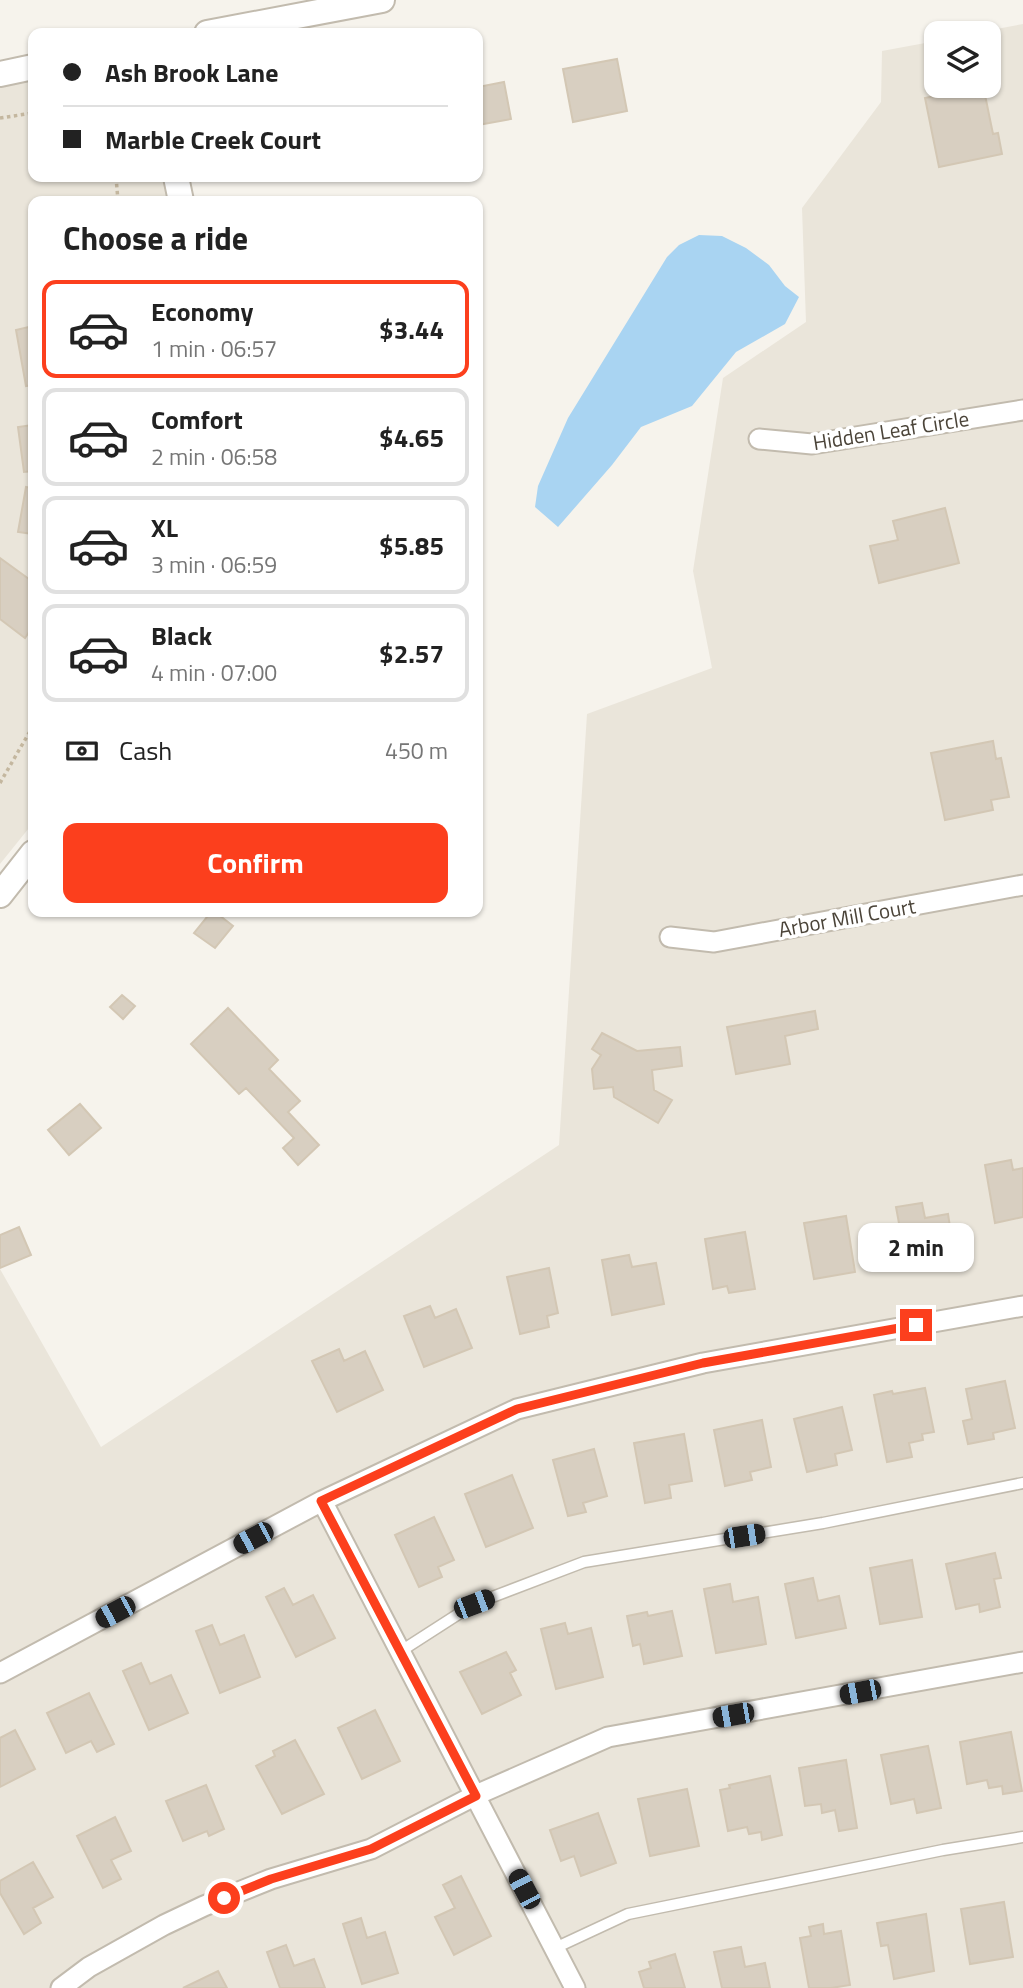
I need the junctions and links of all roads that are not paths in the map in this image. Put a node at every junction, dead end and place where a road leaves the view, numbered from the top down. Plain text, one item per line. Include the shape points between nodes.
1 (382, 0) edge
2 (234, 28) edge
3 (28, 68) edge
4 (0, 74) edge
5 (1023, 410) edge
6 (759, 439) dead end
7 (28, 859) edge
8 (1023, 886) edge
9 (0, 895) edge
10 (670, 937) dead end
11 (1023, 1306) edge
12 (1023, 1483) edge
13 (321, 1501) junction
14 (401, 1651) junction
15 (1023, 1662) edge
16 (0, 1673) edge
17 (476, 1796) junction
18 (1023, 1837) edge
19 (555, 1948) junction
20 (61, 1988) edge
21 (576, 1988) edge

1 - 2 street
3 - 4 street
5 - 6 street, Hidden Leaf Circle via 812,444
7 - 9 street
8 - 10 street, Arbor Mill Court via 714,942
11 - 13 street via 703,1363 517,1409
12 - 14 lane via 823,1523 584,1562 474,1604
13 - 14 street
13 - 16 street
14 - 17 street
15 - 17 street via 608,1737
17 - 19 street
17 - 20 street via 371,1849 271,1879 204,1906 100,1961
18 - 19 lane via 628,1914
19 - 21 street

